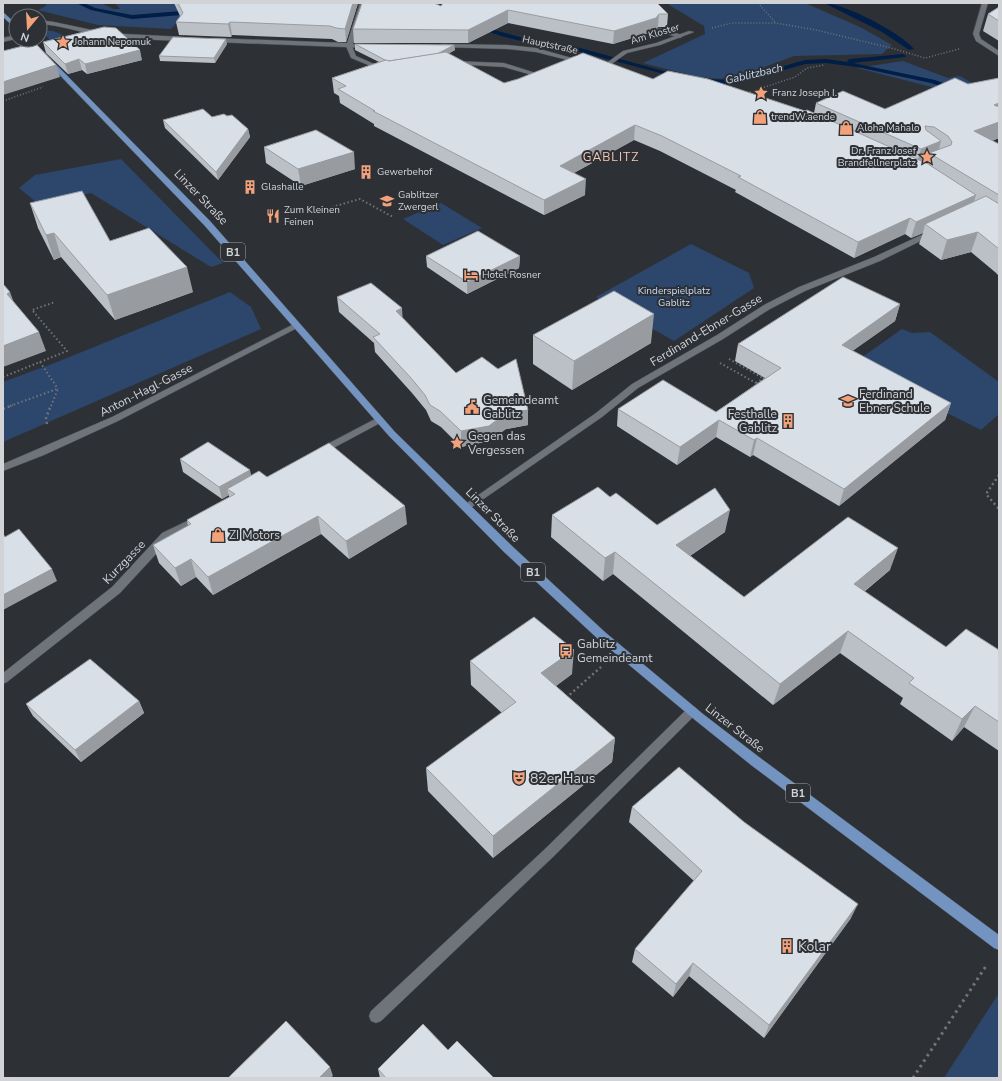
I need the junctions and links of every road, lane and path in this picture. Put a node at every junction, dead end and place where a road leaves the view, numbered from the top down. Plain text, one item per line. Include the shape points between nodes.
1 (363, 3) edge
2 (758, 3) edge
3 (985, 3) edge
4 (48, 22) edge
5 (776, 23) junction
6 (659, 30) edge
7 (692, 32) joint
8 (680, 36) junction
9 (193, 39) edge
10 (208, 40) edge
11 (349, 46) junction
12 (373, 46) edge
13 (436, 46) edge
14 (37, 48) edge
15 (954, 50) dead end
16 (999, 54) edge
17 (447, 62) edge
18 (589, 63) edge
19 (596, 65) edge
20 (824, 65) dead end
21 (390, 72) edge
22 (539, 75) edge
23 (745, 94) edge
24 (332, 207) dead end
25 (393, 217) dead end
26 (939, 230) edge
27 (55, 302) dead end
28 (297, 326) junction
29 (696, 350) junction
30 (726, 357) dead end
31 (722, 360) dead end
32 (40, 362) junction
33 (719, 362) junction
34 (3, 377) edge
35 (756, 383) junction
36 (58, 389) junction
37 (760, 389) edge
38 (3, 409) edge
39 (379, 420) junction
40 (51, 450) junction
41 (310, 457) edge
42 (3, 468) edge
43 (999, 475) edge
44 (466, 507) junction
45 (999, 509) edge
46 (208, 513) edge
47 (620, 651) junction
48 (3, 679) edge
49 (561, 702) edge
50 (692, 712) junction
51 (999, 943) edge
52 (990, 959) dead end
53 (376, 1016) dead end
54 (913, 1078) edge

1 - 11 street
2 - 5 path
3 - 16 street via 976,34 978,40
4 - 9 street via 93,33
5 - 7 path via 732,23
5 - 15 path via 816,30 925,58
6 - 8 street
7 - 8 street, Am Kloster
8 - 19 street, Am Kloster via 625,52 610,66
10 - 11 street
11 - 12 street
11 - 21 street via 353,57
13 - 18 street, Hauptstraße via 536,50
14 - 28 main road, Linzer Straße / B1 via 207,223
17 - 22 street via 504,65
20 - 23 path via 807,68 795,77
24 - 25 path via 360,199
26 - 29 street, Ferdinand-Ebner-Gasse via 877,259 802,289
27 - 32 path via 32,310 67,351
28 - 39 main road, Linzer Straße / B1
28 - 40 street, Anton-Hagl-Gasse
29 - 33 path
29 - 44 street, Ferdinand-Ebner-Gasse via 635,386 599,415
30 - 35 path via 764,378
31 - 33 path
32 - 34 path
32 - 36 path
33 - 35 path
35 - 37 path
36 - 38 path
36 - 40 path via 46,418
39 - 41 street
39 - 44 main road, Linzer Straße / B1
40 - 42 street, Anton-Hagl-Gasse
43 - 45 path via 986,494
44 - 47 main road, Linzer Straße / B1
46 - 48 street, Kurzgasse via 166,536 116,590
47 - 49 path
47 - 50 main road, Linzer Straße / B1
50 - 51 main road, Linzer Straße / B1
50 - 53 street via 550,852
52 - 54 path

